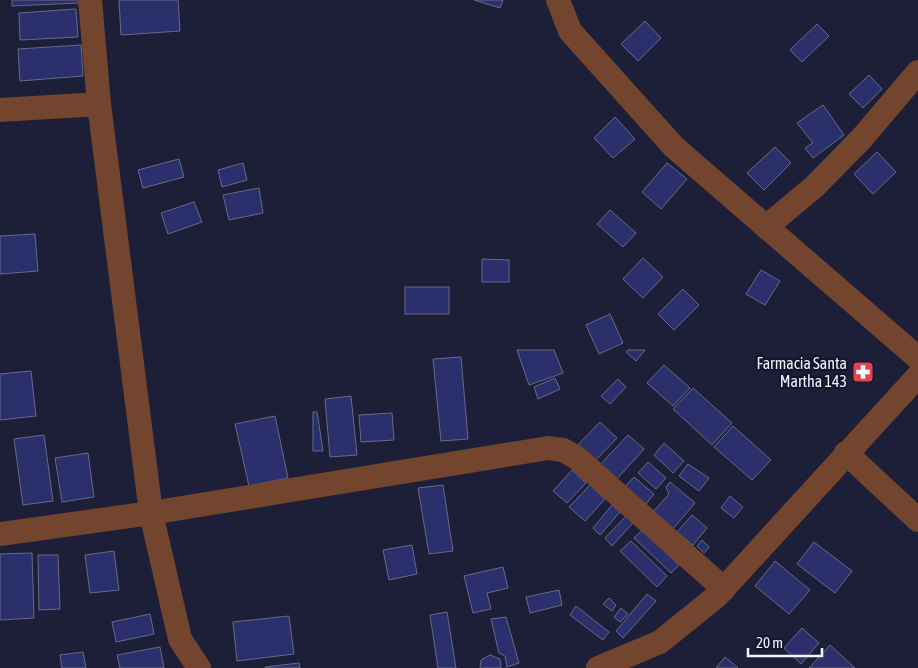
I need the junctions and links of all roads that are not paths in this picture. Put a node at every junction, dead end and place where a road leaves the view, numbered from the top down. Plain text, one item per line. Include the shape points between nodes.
1 (90, 0) edge
2 (558, 0) edge
3 (918, 72) edge
4 (99, 104) junction
5 (0, 110) edge
6 (766, 227) junction
7 (918, 358) edge
8 (918, 376) edge
9 (846, 453) junction
10 (151, 513) junction
11 (918, 520) edge
12 (0, 534) edge
13 (724, 589) junction
14 (199, 668) edge
15 (598, 668) edge

1 - 4 street
2 - 6 street via 570,31 674,147
3 - 6 street via 862,138 815,186
4 - 5 street
4 - 10 street
6 - 7 street
8 - 9 street
9 - 11 street
9 - 13 street
10 - 12 street
10 - 13 street via 548,448 563,450 577,458
10 - 14 street via 180,639
13 - 15 street via 660,642

